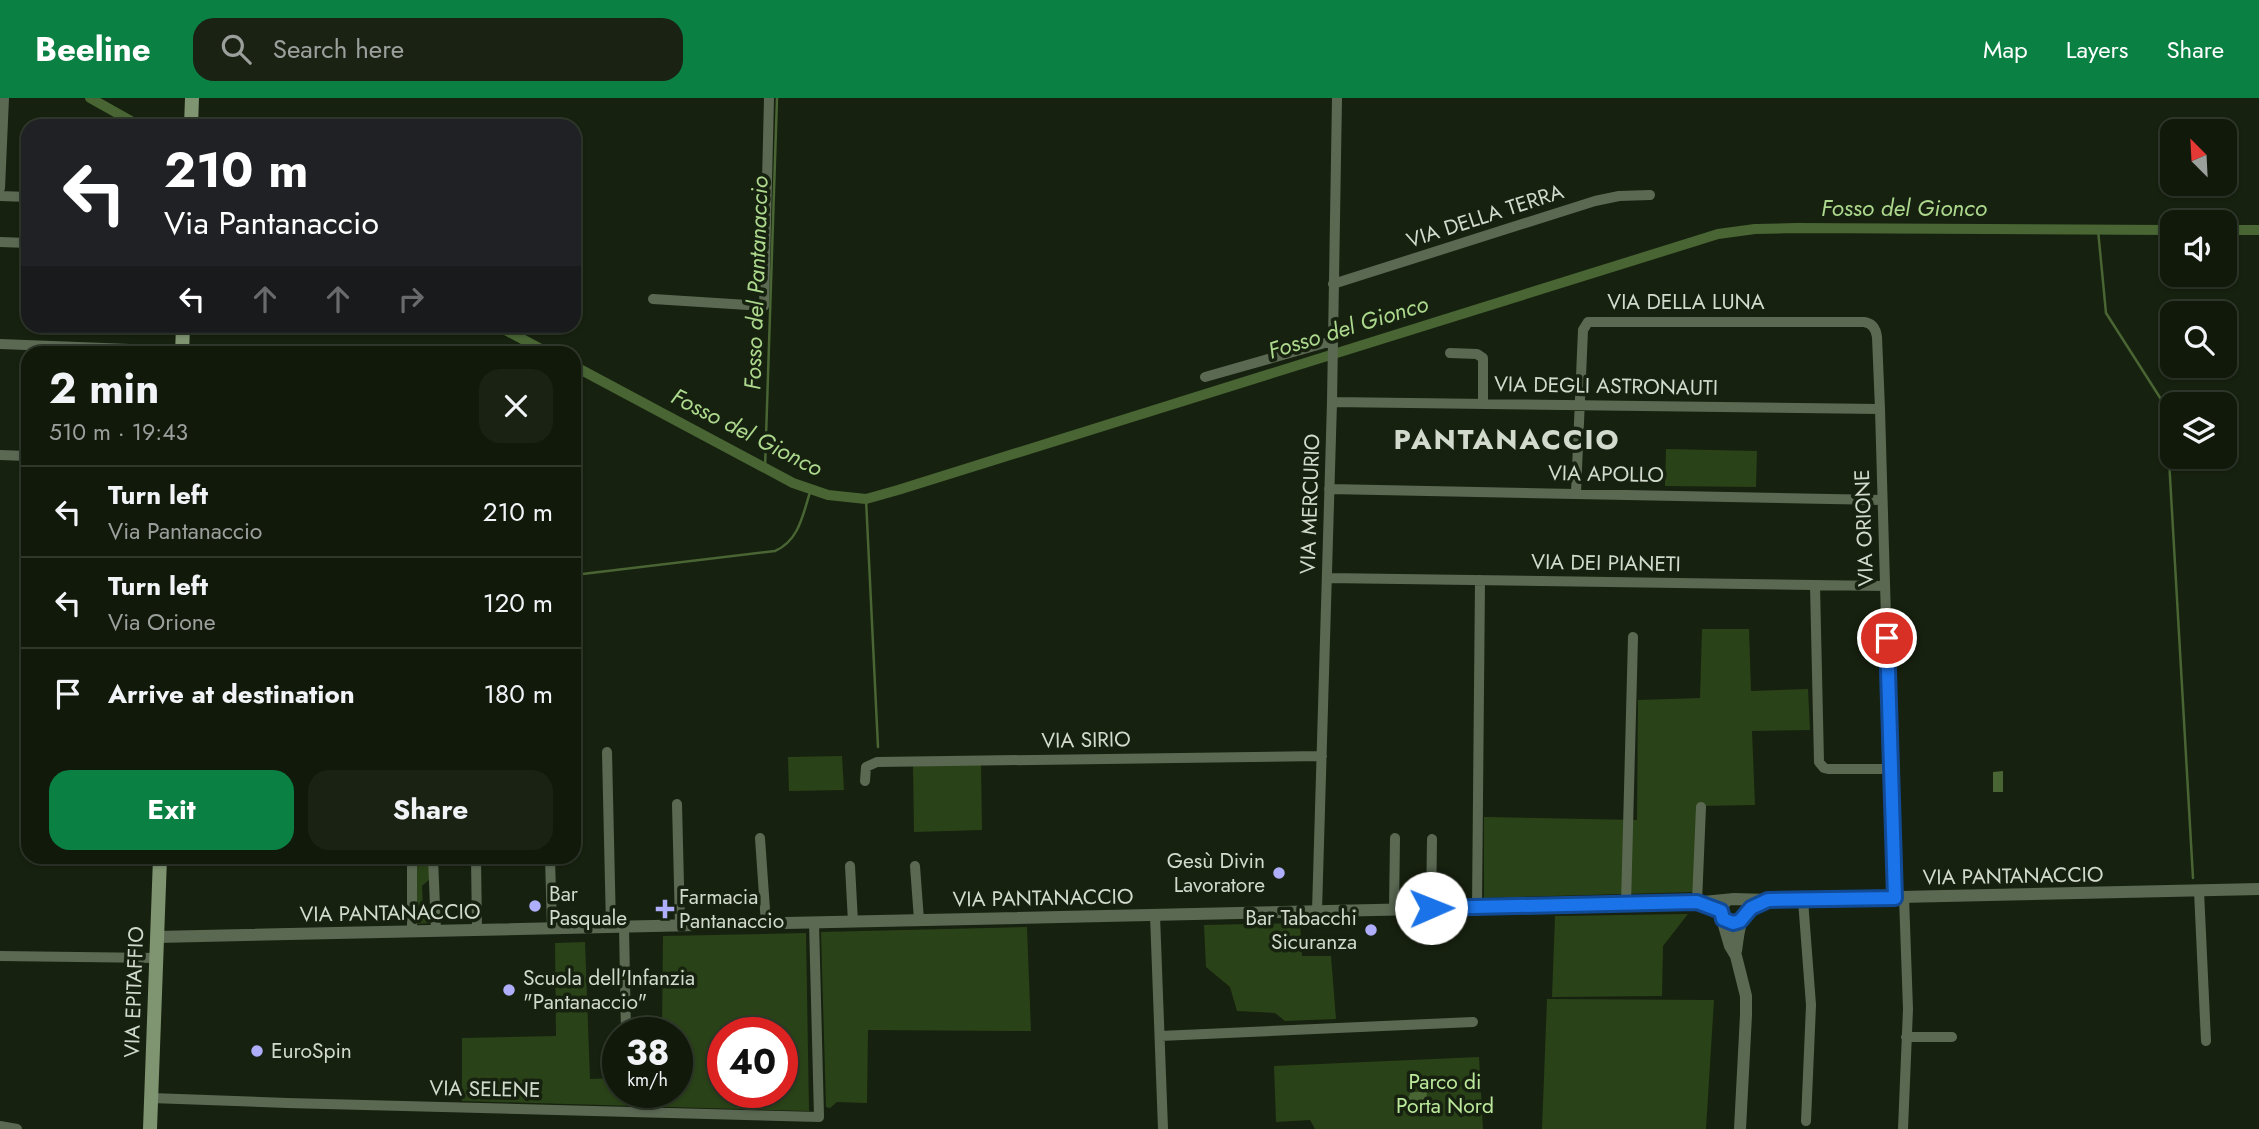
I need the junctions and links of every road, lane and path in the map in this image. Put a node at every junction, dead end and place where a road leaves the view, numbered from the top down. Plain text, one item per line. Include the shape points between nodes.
1 (4, 98) edge
2 (192, 98) edge
3 (769, 98) edge
4 (1336, 98) edge
5 (191, 119) edge
6 (0, 188) edge
7 (1650, 195) dead end
8 (0, 196) edge
9 (21, 197) edge
10 (0, 242) edge
11 (21, 243) edge
12 (1333, 284) junction
13 (653, 299) dead end
14 (1872, 326) joint
15 (0, 344) edge
16 (1331, 344) junction
17 (46, 346) edge
18 (1450, 353) dead end
19 (1205, 377) dead end
20 (1332, 402) junction
21 (1483, 404) junction
22 (1579, 405) junction
23 (1880, 409) junction
24 (0, 455) edge
25 (21, 456) edge
26 (1329, 489) junction
27 (1576, 492) junction
28 (1882, 500) junction
29 (1327, 578) junction
30 (1480, 580) junction
31 (1815, 585) junction
32 (1885, 586) junction
33 (1633, 637) dead end
34 (607, 752) dead end
35 (1322, 755) junction
36 (1892, 769) junction
37 (865, 781) dead end
38 (677, 804) dead end
39 (1701, 807) dead end
40 (760, 838) dead end
41 (1395, 838) dead end
42 (1432, 839) dead end
43 (160, 864) edge
44 (412, 864) edge
45 (433, 864) edge
46 (475, 864) edge
47 (550, 864) edge
48 (850, 866) dead end
49 (915, 866) dead end
50 (413, 886) junction
51 (433, 886) junction
52 (2259, 889) edge
53 (2199, 891) junction
54 (1899, 897) junction
55 (1768, 900) junction
56 (1803, 900) junction
57 (1697, 902) junction
58 (1626, 904) junction
59 (1727, 907) junction
60 (1431, 908) junction
61 (1477, 908) junction
62 (1394, 909) junction
63 (1317, 911) junction
64 (1155, 915) junction
65 (1742, 917) junction
66 (919, 920) junction
67 (814, 922) junction
68 (853, 922) junction
69 (766, 924) junction
70 (680, 925) junction
71 (617, 927) junction
72 (552, 929) junction
73 (477, 930) junction
74 (436, 931) junction
75 (412, 932) junction
76 (157, 937) junction
77 (0, 956) edge
78 (1736, 956) junction
79 (156, 958) junction
80 (625, 1017) edge
81 (1473, 1022) dead end
82 (1160, 1035) junction
83 (1906, 1037) junction
84 (1952, 1037) dead end
85 (2206, 1041) dead end
86 (151, 1098) junction
87 (1806, 1121) dead end
88 (0, 1126) edge
89 (18, 1129) edge
90 (150, 1129) edge
91 (1163, 1129) edge
92 (1740, 1129) edge
93 (1903, 1129) edge

1 - 6 street
2 - 5 main road
3 - 13 street via 764,306
4 - 12 street, VIA MERCURIO
7 - 12 street, VIA DELLA TERRA via 1591,202
8 - 9 street
10 - 11 street
12 - 16 street, VIA MERCURIO
14 - 22 street, VIA DELLA LUNA via 1864,322 1591,321 1583,330
14 - 23 street, VIA ORIONE via 1878,337
15 - 17 street
16 - 19 street
16 - 20 street, VIA MERCURIO
18 - 21 street via 1483,358
20 - 21 street, VIA DEGLI ASTRONAUTI
20 - 26 street, VIA MERCURIO
21 - 22 street, VIA DEGLI ASTRONAUTI
22 - 23 street, VIA DEGLI ASTRONAUTI
22 - 27 street, VIA DELLA LUNA
23 - 28 street, VIA ORIONE
24 - 25 street
26 - 27 street, VIA APOLLO
26 - 29 street, VIA MERCURIO
27 - 28 street, VIA APOLLO
28 - 32 street, VIA ORIONE
29 - 30 street, VIA DEI PIANETI
29 - 35 street, VIA MERCURIO
30 - 31 street, VIA DEI PIANETI
30 - 61 street
31 - 32 street, VIA DEI PIANETI
31 - 36 street via 1819,762 1828,769
32 - 36 street, VIA ORIONE
33 - 58 street
34 - 71 street
35 - 37 street, VIA SIRIO via 877,762 866,767
35 - 63 street, VIA MERCURIO
36 - 54 street, VIA ORIONE
38 - 70 street
39 - 57 street
40 - 69 street
41 - 62 street
42 - 60 street
43 - 76 main road, VIA EPITAFFIO
44 - 50 street
45 - 51 street
46 - 73 street
47 - 72 street
48 - 68 street
49 - 66 street
50 - 51 street
50 - 75 street
51 - 74 street
52 - 53 street, VIA PANTANACCIO
53 - 54 street, VIA PANTANACCIO
53 - 85 street
54 - 56 street, VIA PANTANACCIO
54 - 83 street, VIA ORIONE
55 - 56 street, VIA PANTANACCIO
55 - 59 street, VIA PANTANACCIO
55 - 65 street, VIA PANTANACCIO
56 - 87 street via 1811,1005
57 - 58 street, VIA PANTANACCIO
57 - 59 street, VIA PANTANACCIO
58 - 61 street, VIA PANTANACCIO
59 - 65 street via 1733,923
59 - 65 street via 1744,905
59 - 78 street via 1730,946
60 - 61 street, VIA PANTANACCIO
60 - 62 street, VIA PANTANACCIO
62 - 63 street, VIA PANTANACCIO
63 - 64 street, VIA PANTANACCIO
64 - 66 street, VIA PANTANACCIO
64 - 82 street
65 - 78 street
66 - 68 street, VIA PANTANACCIO
67 - 68 street, VIA PANTANACCIO
67 - 69 street, VIA PANTANACCIO
67 - 86 street, VIA SELENE via 819,1117
69 - 70 street, VIA PANTANACCIO
70 - 71 street, VIA PANTANACCIO
71 - 72 street, VIA PANTANACCIO
71 - 80 street
72 - 73 street, VIA PANTANACCIO
73 - 74 street, VIA PANTANACCIO
74 - 75 street, VIA PANTANACCIO
75 - 76 street, VIA PANTANACCIO
76 - 79 main road, VIA EPITAFFIO
77 - 79 street
78 - 92 street via 1746,1006
79 - 86 main road, VIA EPITAFFIO
81 - 82 street
82 - 91 street
83 - 84 street
83 - 93 street, VIA ORIONE
86 - 90 main road, VIA EPITAFFIO
88 - 89 street

